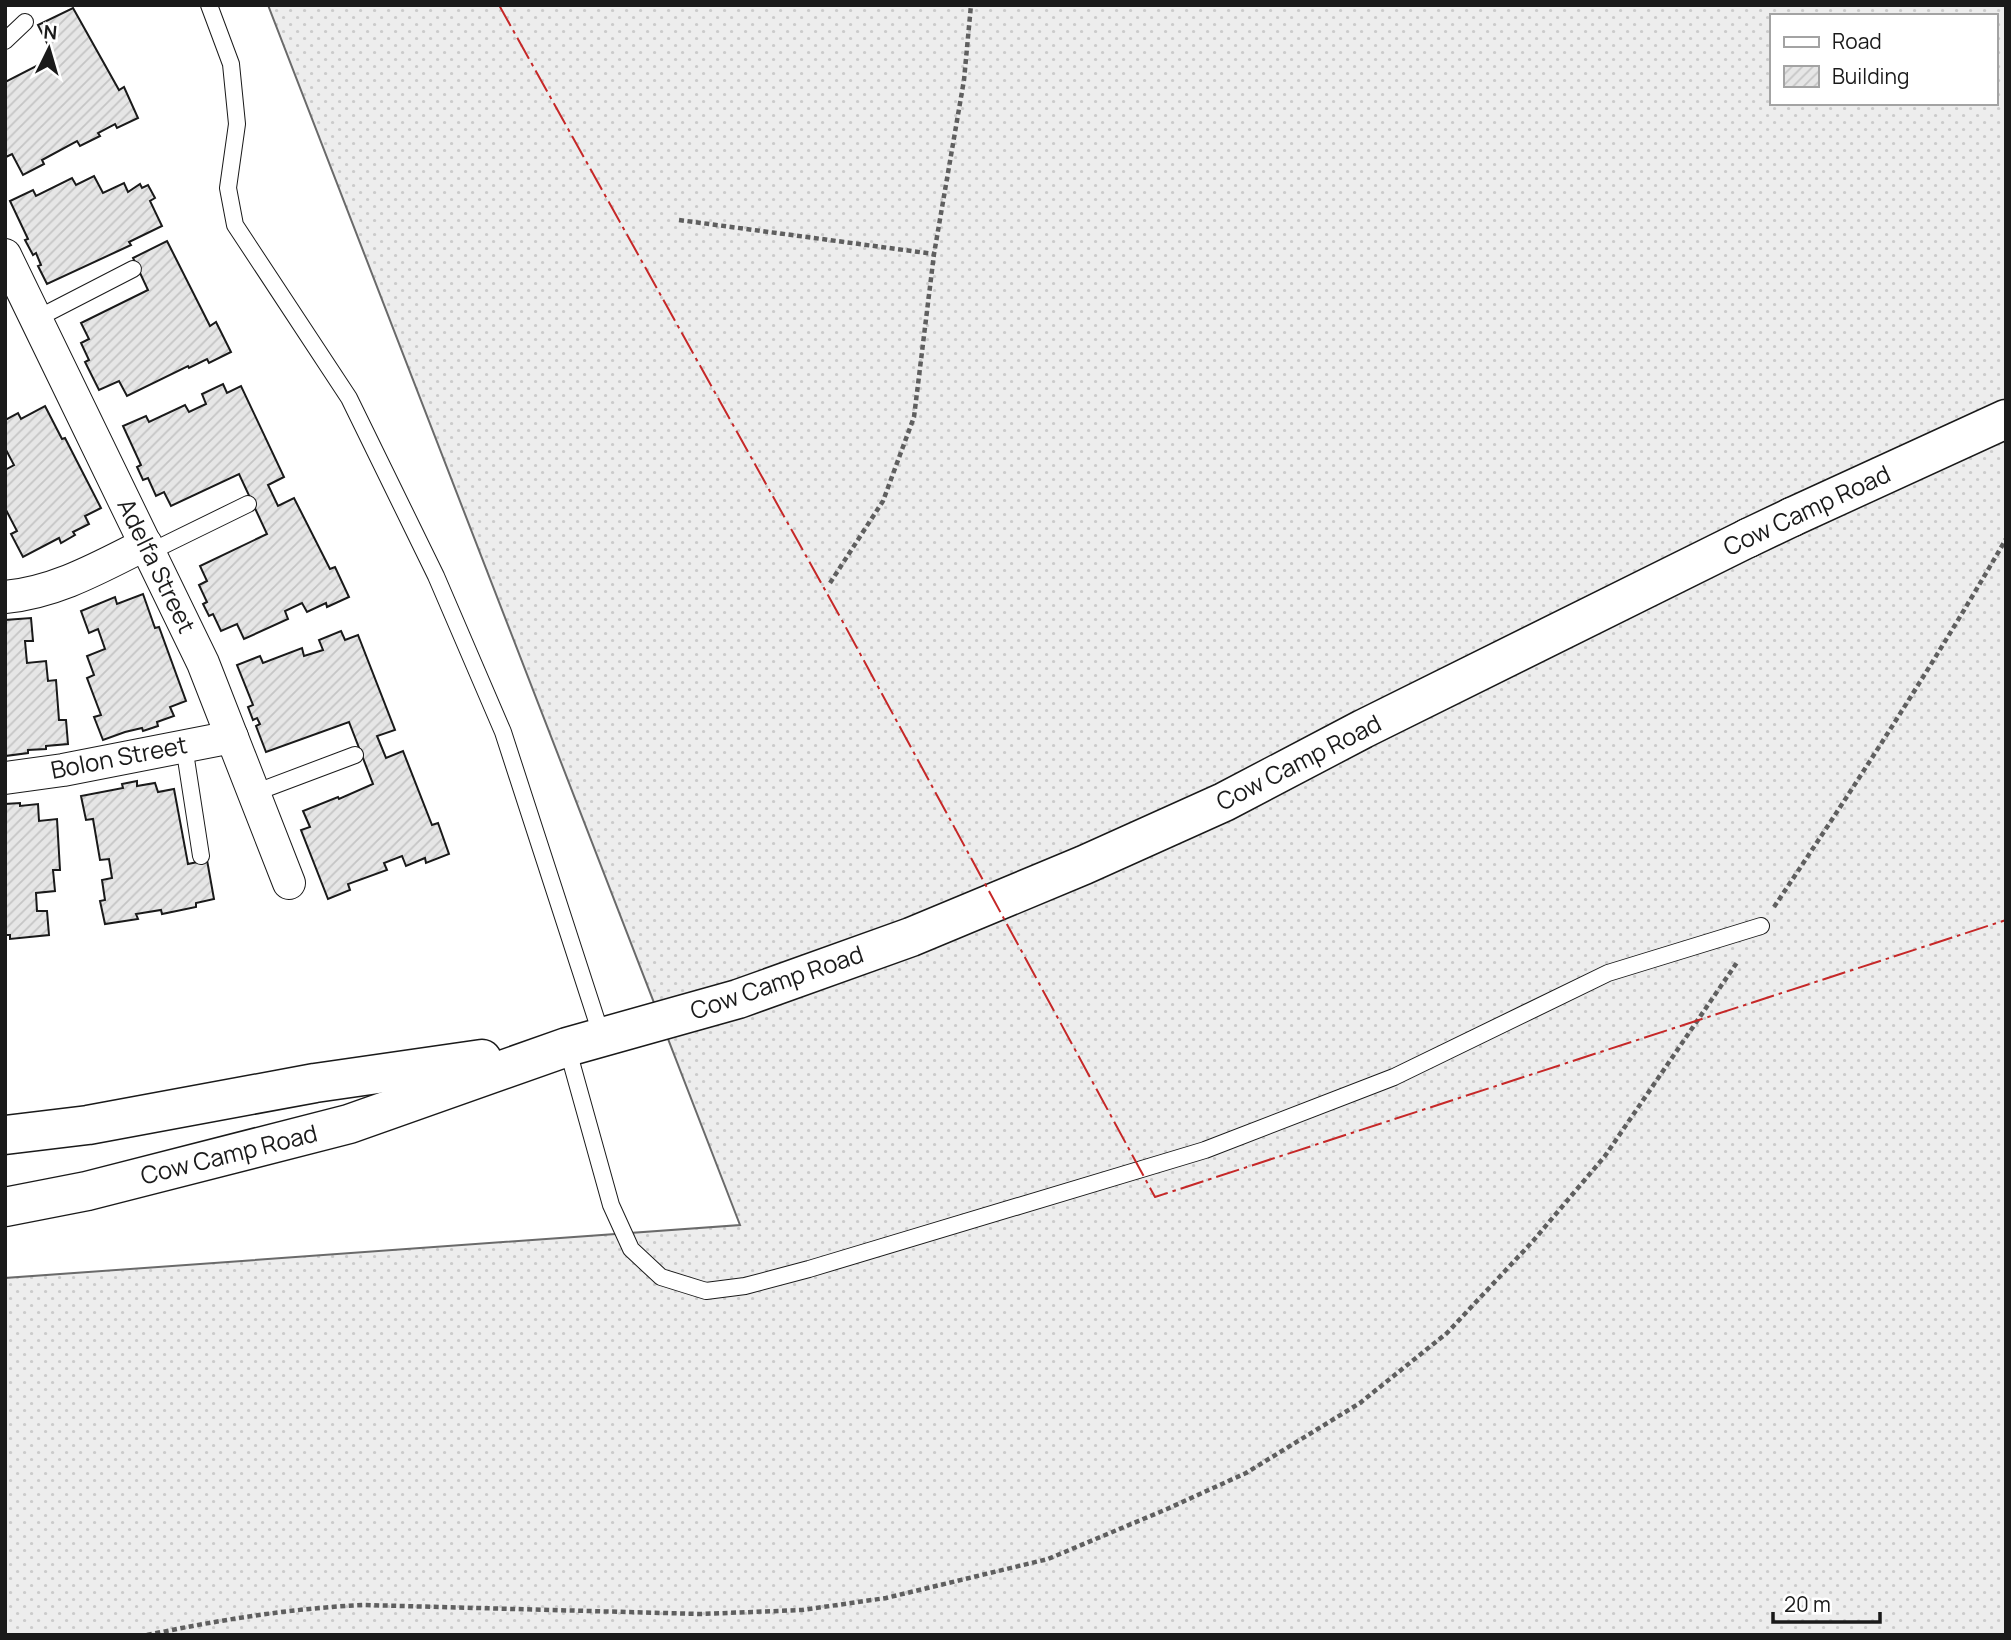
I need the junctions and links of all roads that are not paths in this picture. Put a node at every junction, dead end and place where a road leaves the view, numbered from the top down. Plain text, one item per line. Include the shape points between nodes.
1 (209, 5) edge
2 (25, 22) dead end
3 (5, 41) edge
4 (5, 255) edge
5 (133, 269) dead end
6 (36, 319) junction
7 (2006, 419) edge
8 (248, 504) dead end
9 (148, 548) junction
10 (5, 597) edge
11 (232, 737) junction
12 (184, 746) junction
13 (355, 755) dead end
14 (5, 778) edge
15 (254, 793) junction
16 (201, 856) dead end
17 (289, 883) dead end
18 (1761, 926) road end
19 (585, 1043) junction
20 (5, 1135) edge
21 (5, 1206) edge

1 - 19 lane via 231,64 237,124 228,188 235,225 349,398 436,576 503,732
2 - 3 lane
4 - 6 street, Adelfa Street
5 - 6 lane
6 - 9 street, Adelfa Street
7 - 19 main road, Cow Camp Road via 1748,538 1224,802 1084,866 911,937 738,999
8 - 9 lane
9 - 10 street via 78,579 29,595
9 - 11 street, Adelfa Street via 203,663
11 - 12 street, Bolon Street
11 - 15 street, Adelfa Street
12 - 14 street, Bolon Street
12 - 16 lane
13 - 15 lane
15 - 17 street, Adelfa Street
18 - 19 lane via 1608,973 1394,1077 1205,1150 809,1269 706,1291 661,1277 631,1249 611,1205
19 - 20 main road, Cow Camp Road
19 - 21 main road, Cow Camp Road via 349,1124 87,1191

